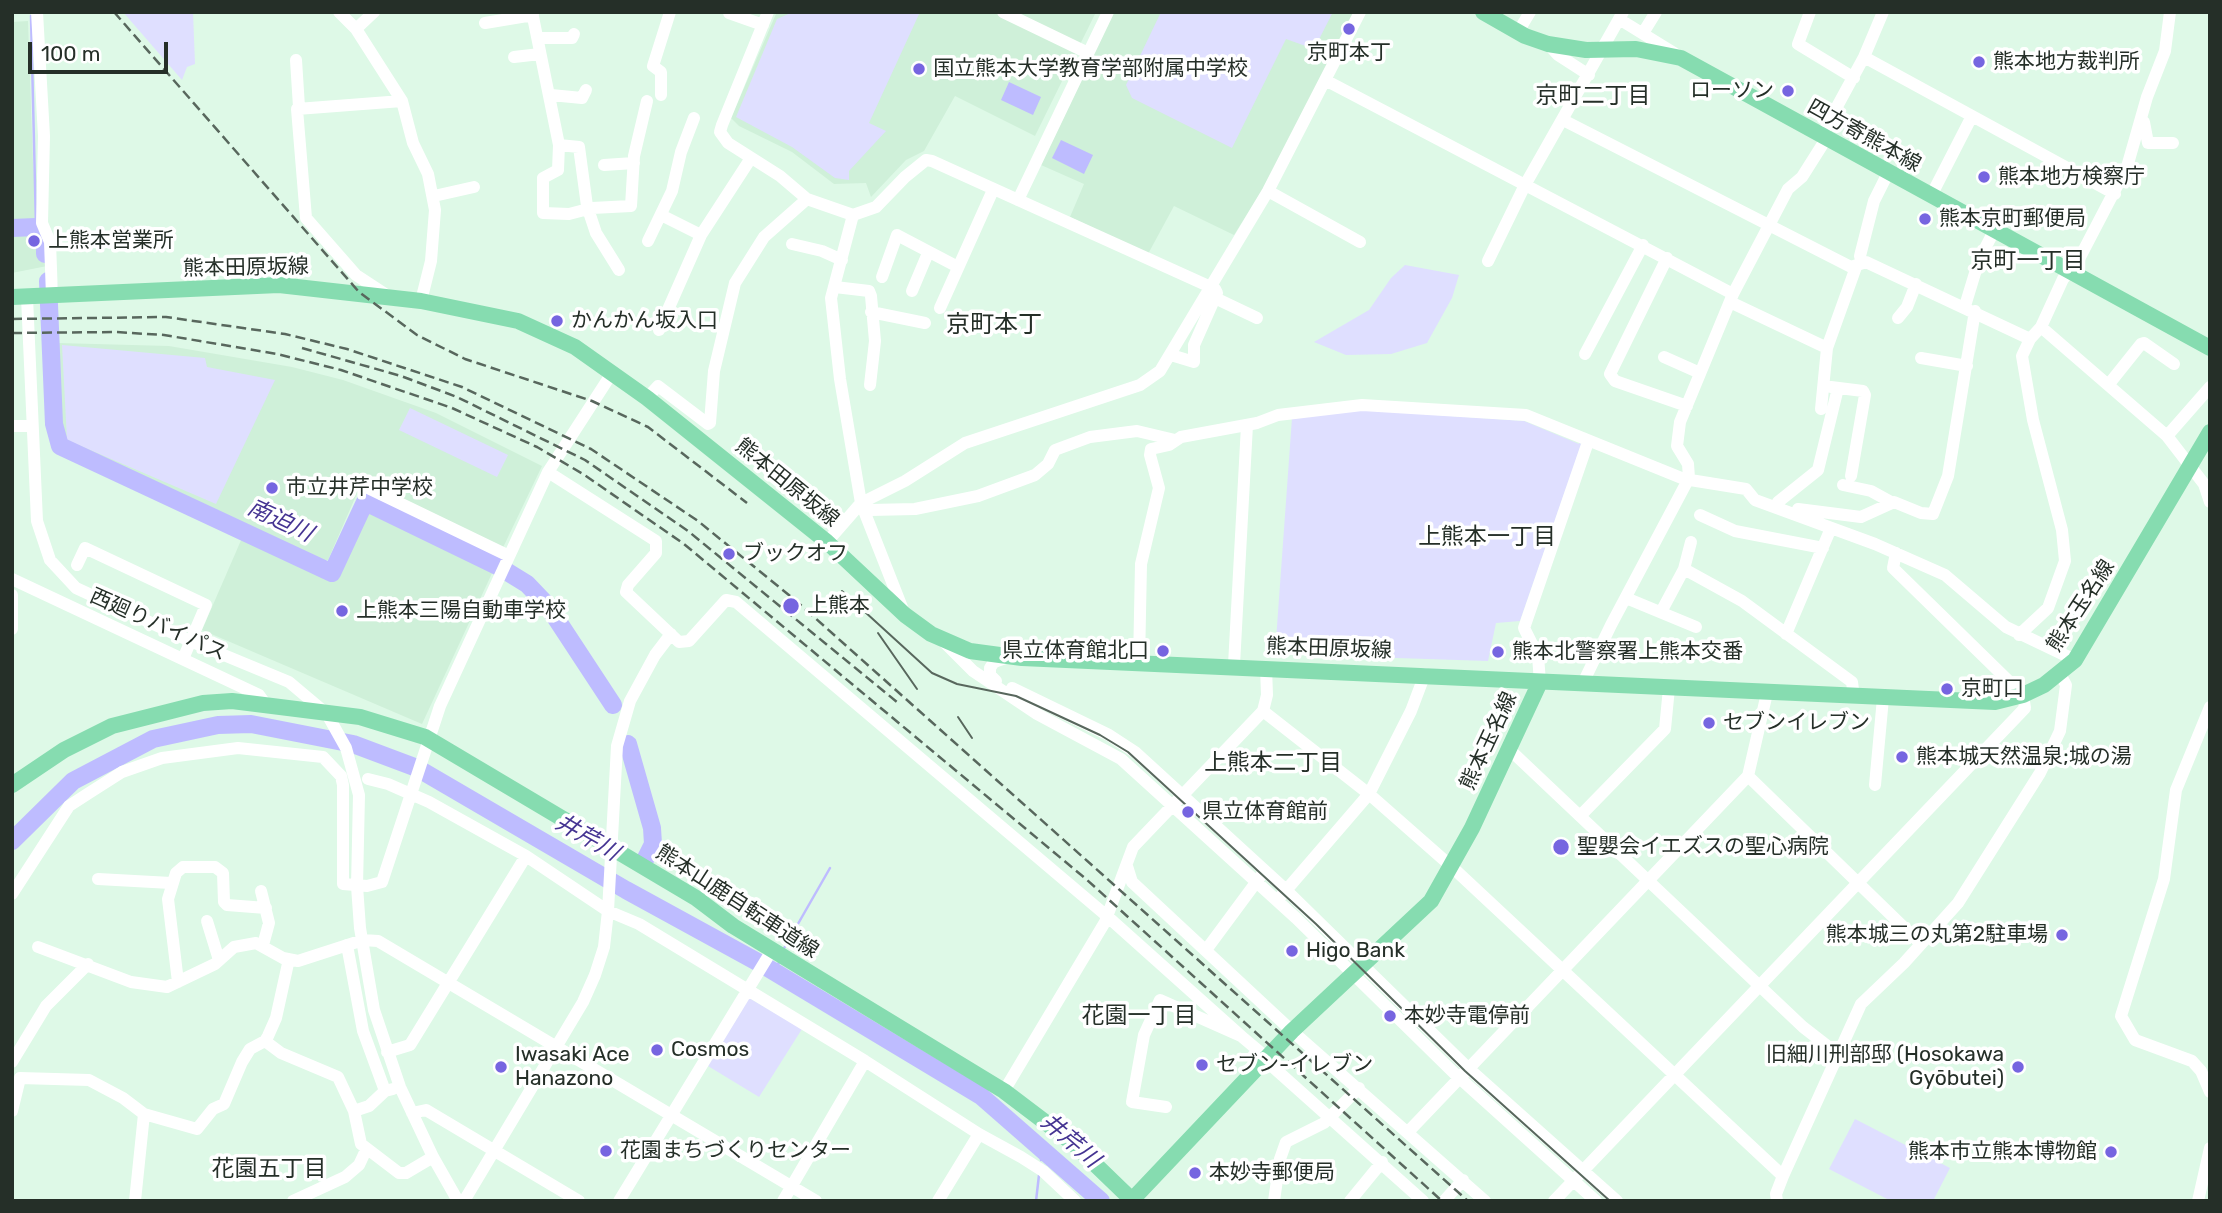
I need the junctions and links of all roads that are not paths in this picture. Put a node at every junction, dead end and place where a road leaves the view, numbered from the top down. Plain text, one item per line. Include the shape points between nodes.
1 (37, 12) edge
2 (374, 12) edge
3 (670, 12) edge
4 (768, 12) edge
5 (1003, 12) edge
6 (1108, 12) edge
7 (1360, 12) edge
8 (1483, 12) edge
9 (1530, 12) edge
10 (1656, 12) edge
11 (1810, 12) edge
12 (1883, 12) edge
13 (2170, 12) edge
14 (341, 13) edge
15 (729, 13) edge
16 (533, 14) edge
17 (1621, 16) edge
18 (485, 23) dead end
19 (763, 25) junction
20 (356, 29) junction
21 (1518, 32) junction
22 (1643, 33) junction
23 (574, 34) dead end
24 (538, 38) junction
25 (1548, 44) junction
26 (1603, 50) junction
27 (1088, 53) junction
28 (540, 54) junction
29 (514, 57) dead end
30 (1864, 57) junction
31 (1681, 58) junction
32 (296, 60) dead end
33 (1589, 75) junction
34 (1854, 78) junction
35 (1325, 80) junction
36 (586, 90) dead end
37 (551, 95) junction
38 (661, 95) dead end
39 (402, 101) junction
40 (647, 101) dead end
41 (299, 107) junction
42 (694, 118) dead end
43 (1971, 118) junction
44 (1563, 120) junction
45 (2141, 121) junction
46 (1824, 137) junction
47 (2173, 144) dead end
48 (559, 145) junction
49 (751, 158) junction
50 (634, 163) junction
51 (604, 165) dead end
52 (1888, 173) junction
53 (1525, 185) junction
54 (474, 187) dead end
55 (993, 190) junction
56 (1268, 191) junction
57 (2115, 194) junction
58 (434, 196) junction
59 (1931, 196) junction
60 (807, 199) junction
61 (1018, 200) junction
62 (589, 210) junction
63 (661, 215) junction
64 (853, 215) junction
65 (1767, 227) junction
66 (1994, 231) junction
67 (701, 236) junction
68 (648, 241) dead end
69 (1360, 242) dead end
70 (792, 244) dead end
71 (1643, 244) junction
72 (928, 253) junction
73 (1667, 258) junction
74 (842, 260) junction
75 (1488, 261) dead end
76 (1859, 265) junction
77 (958, 267) junction
78 (620, 270) dead end
79 (2069, 273) junction
80 (882, 277) dead end
81 (1916, 284) junction
82 (835, 287) junction
83 (912, 291) dead end
84 (1212, 293) junction
85 (52, 296) junction
86 (20, 297) edge
87 (388, 297) junction
88 (1732, 298) junction
89 (421, 302) junction
90 (940, 309) dead end
91 (1970, 309) junction
92 (871, 312) junction
93 (1257, 318) dead end
94 (1898, 318) dead end
95 (925, 323) dead end
96 (2041, 327) junction
97 (659, 330) dead end
98 (2030, 339) junction
99 (1827, 348) junction
100 (2210, 348) edge
101 (1586, 354) dead end
102 (1171, 355) junction
103 (1664, 357) dead end
104 (1921, 358) dead end
105 (2174, 364) dead end
106 (1967, 366) junction
107 (612, 373) junction
108 (1700, 373) junction
109 (2109, 384) junction
110 (870, 385) dead end
111 (1824, 385) junction
112 (2210, 387) edge
113 (1838, 388) junction
114 (647, 398) junction
115 (1687, 406) junction
116 (1821, 409) dead end
117 (1247, 425) junction
118 (12, 426) edge
119 (32, 426) junction
120 (2210, 432) edge
121 (2167, 436) junction
122 (1175, 440) junction
123 (1588, 442) junction
124 (548, 472) junction
125 (1689, 478) junction
126 (364, 486) dead end
127 (1746, 489) junction
128 (1779, 502) junction
129 (1891, 502) junction
130 (2210, 502) edge
131 (861, 503) junction
132 (1700, 515) dead end
133 (1831, 528) junction
134 (827, 542) junction
135 (1691, 542) dead end
136 (1823, 548) junction
137 (1896, 553) junction
138 (508, 559) junction
139 (77, 565) dead end
140 (1684, 569) junction
141 (12, 579) edge
142 (1967, 583) dead end
143 (12, 595) edge
144 (1626, 598) junction
145 (1661, 612) junction
146 (905, 615) junction
147 (1991, 615) junction
148 (1696, 627) dead end
149 (12, 629) edge
150 (671, 634) junction
151 (1786, 634) junction
152 (2019, 635) junction
153 (190, 641) junction
154 (943, 641) junction
155 (1010, 656) junction
156 (183, 659) junction
157 (2075, 660) junction
158 (1139, 663) junction
159 (1234, 665) junction
160 (1266, 668) junction
161 (973, 671) junction
162 (1425, 674) junction
163 (2060, 674) junction
164 (996, 681) junction
165 (1540, 682) junction
166 (1583, 685) junction
167 (1669, 688) junction
168 (1767, 693) junction
169 (2023, 695) junction
170 (1854, 697) junction
171 (1883, 698) junction
172 (267, 706) junction
173 (2210, 707) edge
174 (1263, 712) junction
175 (430, 744) junction
176 (1509, 749) junction
177 (348, 775) junction
178 (1748, 776) junction
179 (368, 779) dead end
180 (12, 785) edge
181 (1875, 785) dead end
182 (1369, 793) junction
183 (1182, 794) junction
184 (414, 795) junction
185 (1172, 805) junction
186 (1581, 815) junction
187 (611, 852) junction
188 (526, 856) junction
189 (1127, 866) junction
190 (1452, 867) junction
191 (1261, 876) junction
192 (1650, 879) junction
193 (98, 880) dead end
194 (171, 883) junction
195 (1858, 885) junction
196 (357, 886) junction
197 (261, 891) dead end
198 (12, 894) edge
199 (1281, 895) junction
200 (266, 908) junction
201 (608, 908) junction
202 (1108, 916) junction
203 (207, 921) dead end
204 (363, 940) junction
205 (1921, 944) junction
206 (263, 945) junction
207 (347, 945) junction
208 (38, 947) dead end
209 (1206, 950) junction
210 (778, 954) junction
211 (289, 959) junction
212 (219, 960) junction
213 (88, 964) junction
214 (1359, 969) junction
215 (1562, 971) junction
216 (178, 982) junction
217 (449, 983) junction
218 (1760, 985) junction
219 (748, 992) junction
220 (1292, 1031) junction
221 (1241, 1036) junction
222 (265, 1041) junction
223 (556, 1047) junction
224 (387, 1052) junction
225 (1839, 1055) junction
226 (1265, 1058) junction
227 (865, 1061) junction
228 (12, 1062) edge
229 (1464, 1073) junction
230 (16, 1074) edge
231 (1675, 1077) junction
232 (400, 1087) junction
233 (1359, 1088) junction
234 (385, 1091) junction
235 (1004, 1091) junction
236 (2210, 1091) edge
237 (1166, 1107) dead end
238 (12, 1111) edge
239 (354, 1111) junction
240 (412, 1113) junction
241 (144, 1114) junction
242 (671, 1115) junction
243 (1332, 1117) junction
244 (1408, 1132) junction
245 (978, 1134) junction
246 (2210, 1147) edge
247 (366, 1150) junction
248 (494, 1150) junction
249 (433, 1157) junction
250 (1382, 1162) junction
251 (1583, 1170) junction
252 (1783, 1176) junction
253 (1462, 1180) junction
254 (1573, 1180) junction
255 (792, 1186) junction
256 (1132, 1200) edge
257 (1275, 1200) edge
258 (135, 1201) edge
259 (293, 1201) edge
260 (458, 1201) edge
261 (464, 1201) edge
262 (579, 1201) edge
263 (619, 1201) edge
264 (783, 1201) edge
265 (816, 1201) edge
266 (938, 1201) edge
267 (1075, 1201) edge
268 (1350, 1201) edge
269 (1423, 1201) edge
270 (1444, 1201) edge
271 (1485, 1201) edge
272 (1554, 1201) edge
273 (1596, 1201) edge
274 (1617, 1201) edge
275 (1777, 1201) edge
276 (2198, 1201) edge

1 - 85 street via 44,135 42,223 50,242
2 - 20 street
3 - 38 street via 653,66 661,72
4 - 19 street
5 - 27 street
6 - 27 street
7 - 35 street
8 - 21 main road, 四方寄熊本線
9 - 21 street
10 - 22 street
11 - 34 street via 1798,44
12 - 30 street
13 - 45 street via 2165,51
14 - 20 street
15 - 19 street
16 - 18 street
16 - 24 street
17 - 22 street
17 - 26 street
19 - 49 street via 720,132
20 - 39 street
21 - 25 main road, 四方寄熊本線
22 - 31 street
23 - 24 street via 572,38
24 - 28 street
25 - 26 main road, 四方寄熊本線
25 - 33 street
26 - 31 main road, 四方寄熊本線 via 1636,49
26 - 33 street
27 - 61 street
28 - 29 street
28 - 37 street
30 - 34 street
30 - 43 street
31 - 46 main road, 四方寄熊本線
32 - 41 street
33 - 44 street
34 - 46 street
35 - 53 street
35 - 56 street
36 - 37 street via 582,98
37 - 48 street
39 - 41 street
39 - 58 street
40 - 50 street
41 - 87 street via 306,218 356,275
42 - 63 street
43 - 57 street
43 - 59 street
44 - 53 street
44 - 65 street
45 - 47 street via 2148,143
45 - 57 street
46 - 52 main road, 四方寄熊本線
46 - 65 street
48 - 62 street via 579,147
48 - 62 street via 558,170 543,178 541,209 547,214
49 - 60 street
49 - 67 street
50 - 51 street
50 - 62 street via 631,206
52 - 59 main road, 四方寄熊本線
52 - 76 street via 1874,201
53 - 71 street
53 - 75 street
54 - 58 street
55 - 61 street
55 - 64 street via 926,160 876,207
55 - 77 street
56 - 69 street
56 - 84 street
57 - 79 street
58 - 89 street via 431,261
59 - 66 main road, 四方寄熊本線
60 - 64 street
60 - 114 street via 764,237 736,283 716,362 710,423 658,386
61 - 84 street
62 - 78 street via 596,233
63 - 67 street
63 - 68 street
64 - 74 street
65 - 76 street
65 - 88 street
66 - 79 main road, 四方寄熊本線
66 - 91 street via 1979,260
67 - 97 street
70 - 74 street
71 - 73 street
71 - 101 street
72 - 77 street
72 - 80 street via 897,235
72 - 83 street
73 - 88 street
73 - 115 street via 1610,374 1615,381
74 - 82 street
76 - 81 street
76 - 99 street
77 - 90 street
79 - 96 street
79 - 100 main road, 四方寄熊本線
81 - 91 street
81 - 94 street
82 - 92 street via 869,291
82 - 131 street via 831,298 840,379
84 - 93 street
84 - 102 street
84 - 102 street via 1194,345 1194,362
85 - 86 main road, 熊本田原坂線
85 - 87 main road, 熊本田原坂線 via 279,285
86 - 119 street, 西廻りバイパス
87 - 89 main road, 熊本田原坂線
88 - 99 street
88 - 108 street
89 - 107 main road, 熊本田原坂線 via 518,321 576,347
91 - 98 street
91 - 106 street
92 - 95 street
92 - 110 street via 875,341
96 - 98 street
96 - 109 street
98 - 152 street via 2022,368 2062,530 2065,561 2048,608
99 - 111 street
102 - 131 street via 1152,379 1140,385 965,443
103 - 108 street
104 - 106 street
105 - 109 street via 2144,343
106 - 129 street via 1948,476 1933,514
107 - 114 main road, 熊本田原坂線
107 - 124 street
108 - 115 street
109 - 121 street
111 - 113 street
111 - 116 street
112 - 121 street
113 - 128 street via 1818,470
113 - 129 street via 1865,395 1847,480
114 - 134 main road, 熊本田原坂線
115 - 125 street via 1677,438
117 - 122 street
117 - 123 street via 1278,415 1362,405 1526,415
117 - 159 street
118 - 119 street
119 - 153 street, 西廻りバイパス via 37,521 50,560 76,588
120 - 157 main road, 熊本玉名線
121 - 130 street via 2204,484
122 - 131 street via 1137,431 1090,437 1055,450 1035,475 978,496 915,509 870,510
122 - 158 street via 1149,451 1159,488 1141,564
123 - 125 street
123 - 165 street via 1524,628 1538,656
124 - 138 street
124 - 150 street via 656,541 656,553 626,592
125 - 127 street
125 - 144 street
126 - 138 street
127 - 128 street
127 - 133 street via 1755,500
128 - 129 street via 1807,512 1861,517
131 - 134 street
131 - 146 street
132 - 136 street via 1735,531
133 - 136 street
133 - 137 street
134 - 146 main road, 熊本田原坂線
135 - 140 street
136 - 151 street
137 - 147 street via 1951,579
137 - 169 street via 1893,568
138 - 175 street via 440,706
139 - 153 street via 85,548 206,605
140 - 145 street
140 - 151 street via 1742,601
141 - 156 street
142 - 147 street
143 - 149 street
144 - 145 street
144 - 166 street
145 - 148 street
146 - 154 main road, 熊本田原坂線
147 - 152 street
150 - 187 street via 642,676 623,718 613,772
150 - 202 street via 686,643 722,603 736,602
151 - 170 street via 1852,682
152 - 157 street
153 - 156 street
153 - 177 street, 西廻りバイパス via 289,682 327,714
154 - 155 main road, 熊本田原坂線 via 970,651
154 - 161 street
155 - 158 main road, 熊本田原坂線
155 - 164 street via 992,664 989,671
156 - 172 street via 259,695
157 - 163 main road, 熊本玉名線
158 - 159 main road, 熊本田原坂線
159 - 160 main road, 熊本田原坂線
160 - 162 main road, 熊本田原坂線
160 - 174 street
161 - 164 street
161 - 185 street via 1045,720 1114,753
162 - 165 main road, 熊本田原坂線
162 - 182 street
163 - 169 main road, 熊本玉名線
163 - 205 street via 2066,695 2057,743 1980,871
164 - 183 street via 1117,739
165 - 166 main road, 熊本玉名線
165 - 176 main road, 熊本玉名線
166 - 167 main road, 熊本玉名線
167 - 168 main road, 熊本玉名線
167 - 186 street via 1665,729
168 - 170 main road, 熊本玉名線
168 - 178 street
169 - 171 main road, 熊本玉名線 via 1972,703
169 - 195 street via 2021,714
170 - 171 main road, 熊本玉名線
171 - 181 street
172 - 175 main road, 熊本山鹿自転車道線 via 360,717
172 - 180 main road, 熊本山鹿自転車道線 via 203,703 143,715 64,750
173 - 236 street via 2176,790 2164,879 2122,1016 2135,1040 2192,1062
174 - 182 street
174 - 183 street
175 - 184 street
175 - 187 main road, 熊本山鹿自転車道線
176 - 186 street
176 - 190 main road, 熊本玉名線
177 - 196 street via 343,884
177 - 198 street via 323,757 238,748 162,758 122,772 69,806
178 - 192 street
178 - 195 street
179 - 184 street
182 - 190 street
182 - 199 street
183 - 185 street
183 - 191 street
184 - 188 street
184 - 196 street via 386,876 377,885
185 - 189 street via 1133,847
185 - 191 street
186 - 192 street
187 - 201 street
187 - 210 main road, 熊本山鹿自転車道線 via 696,898
188 - 201 street
188 - 217 street
189 - 202 street
189 - 209 street via 1132,882
190 - 214 main road, 熊本玉名線 via 1431,901
190 - 215 street
191 - 199 street
191 - 209 street
192 - 215 street
192 - 218 street
193 - 194 street
194 - 200 street via 183,867 215,867 223,873 227,905
194 - 216 street via 168,899
195 - 205 street
195 - 218 street
196 - 204 street
197 - 200 street
199 - 214 street
200 - 206 street via 269,923
201 - 219 street
201 - 223 street via 604,947 595,975
202 - 221 street
202 - 235 street
203 - 212 street
204 - 207 street
204 - 217 street via 378,941
204 - 224 street via 374,1010
205 - 225 street via 1861,1004
206 - 211 street
206 - 212 street via 234,947
207 - 211 street via 298,961
207 - 234 street via 363,1031
208 - 213 street
209 - 220 street
210 - 219 street
210 - 235 main road, 熊本山鹿自転車道線
211 - 222 street via 276,1018
212 - 216 street
213 - 216 street via 145,985 167,987
213 - 228 street via 46,1006
214 - 220 main road, 熊本玉名線
214 - 229 street
215 - 229 street
215 - 231 street
217 - 223 street
217 - 224 street via 410,1045
218 - 225 street
218 - 231 street
219 - 227 street
219 - 242 street
220 - 226 main road, 熊本玉名線
220 - 233 street
221 - 226 street
221 - 237 street via 1160,1000 1144,1035 1132,1102
222 - 239 street via 281,1053 338,1077
222 - 241 street via 250,1049 224,1104 213,1109 197,1129
223 - 242 street
223 - 248 street
224 - 232 street
225 - 252 street
226 - 243 street
226 - 256 main road, 熊本玉名線
227 - 245 street
227 - 255 street
229 - 244 street
229 - 251 street
229 - 254 street
230 - 238 street
230 - 241 street via 97,1082
231 - 251 street
231 - 252 street
232 - 234 street
232 - 240 street
233 - 243 street
233 - 244 street
234 - 239 street
235 - 256 main road, 熊本山鹿自転車道線 via 1074,1144
239 - 247 street via 360,1144
240 - 248 street via 426,1110
240 - 249 street
241 - 258 street
242 - 255 street
242 - 263 street
243 - 250 street
243 - 257 street via 1286,1142
244 - 253 street
245 - 266 street
245 - 267 street via 1043,1171
246 - 276 street
247 - 249 street via 399,1173
247 - 259 street via 359,1165 345,1177
248 - 261 street
248 - 262 street
249 - 260 street
250 - 268 street
250 - 269 street
251 - 254 street
251 - 274 street
252 - 275 street
253 - 270 street
253 - 271 street
254 - 272 street
254 - 273 street
255 - 264 street
255 - 265 street

